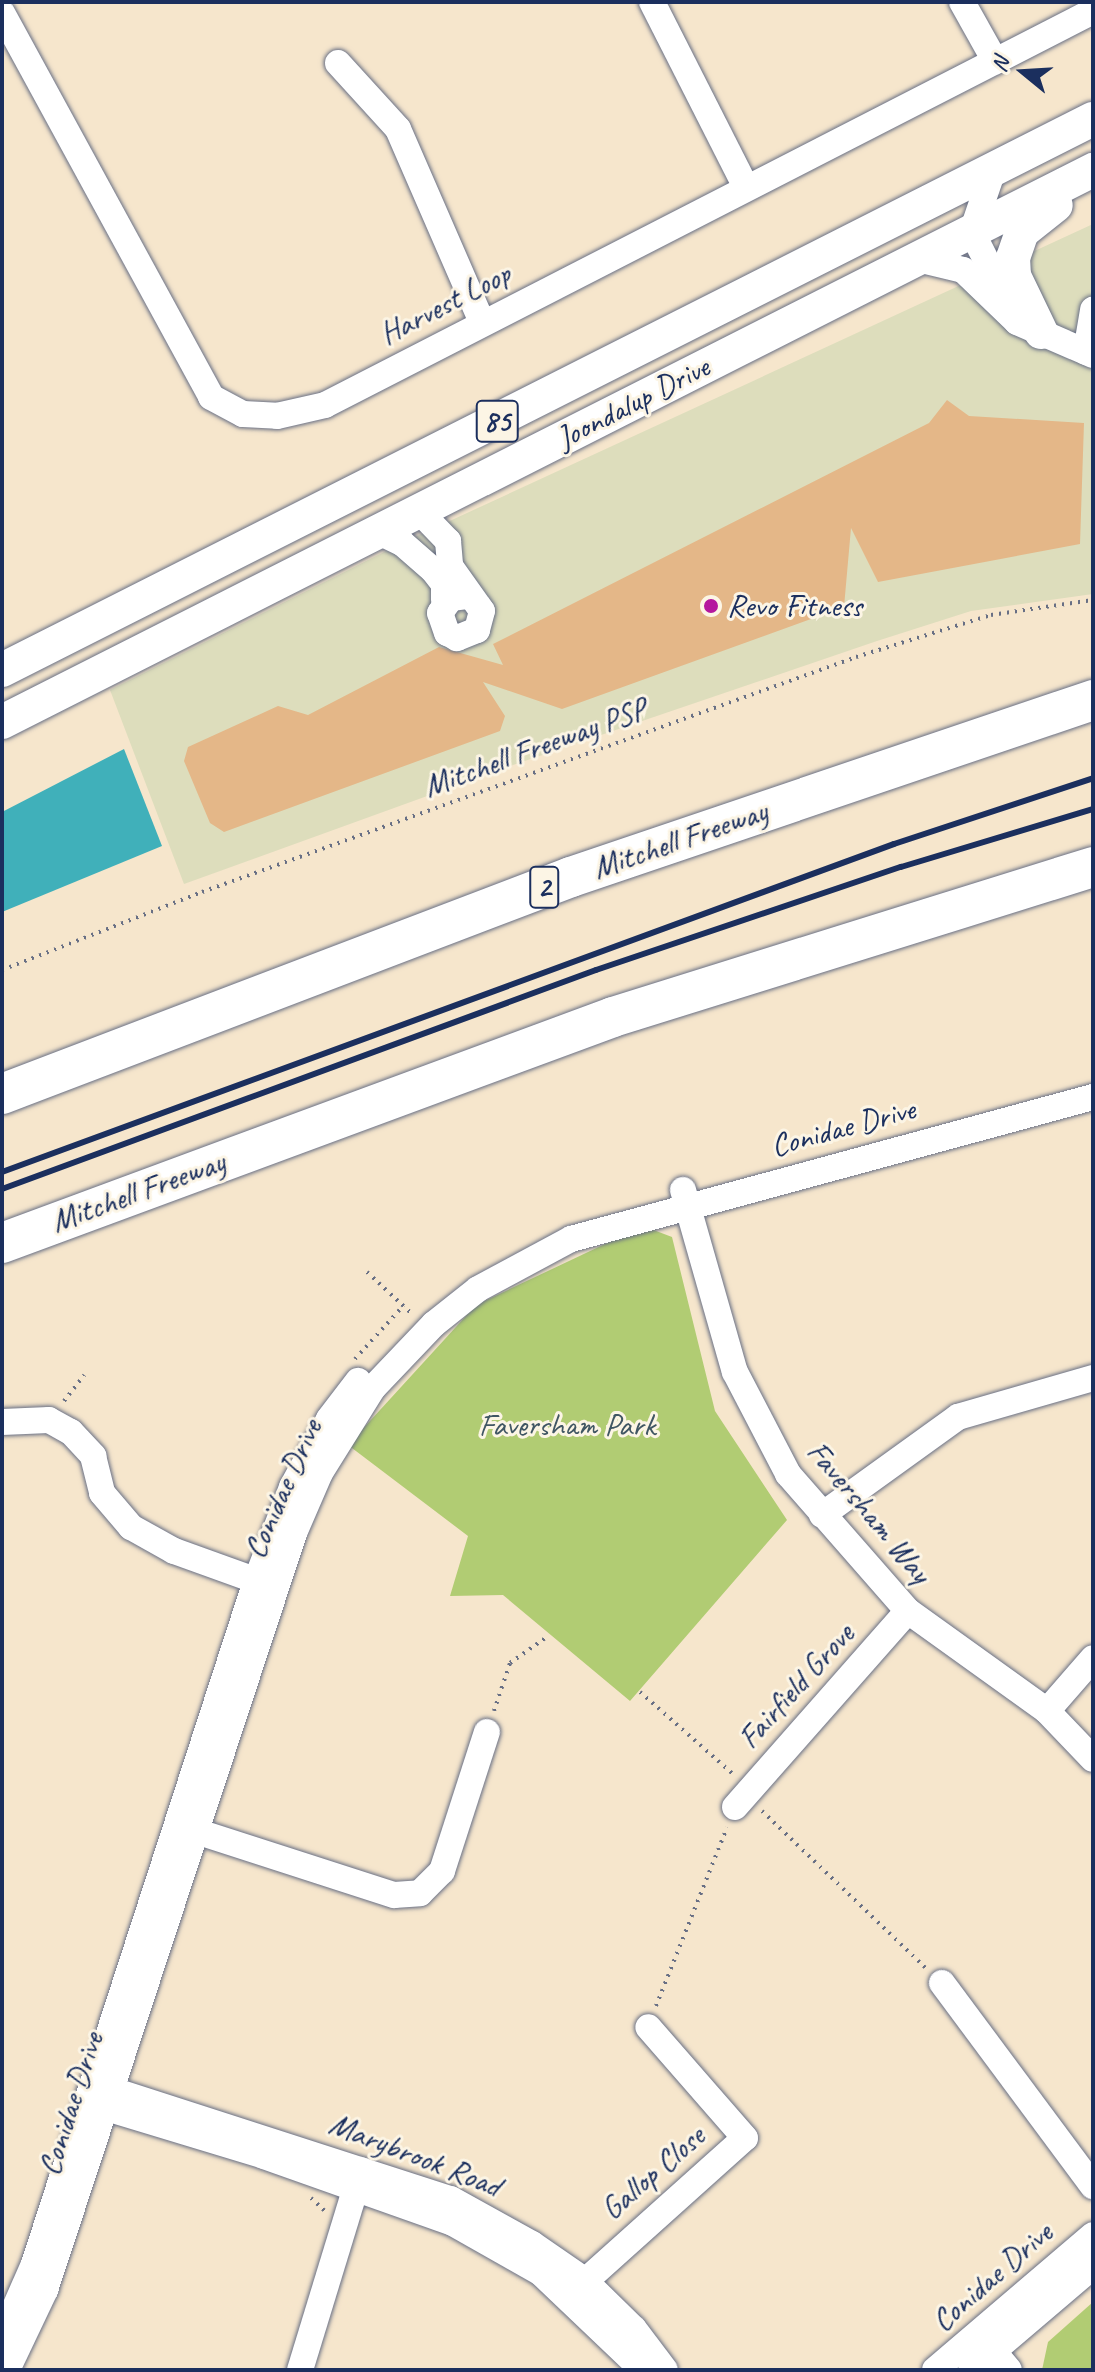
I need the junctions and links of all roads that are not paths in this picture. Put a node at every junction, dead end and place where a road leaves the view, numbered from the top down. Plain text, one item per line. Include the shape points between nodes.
1 (652, 2) edge
2 (962, 2) edge
3 (1093, 11) edge
4 (2, 13) edge
5 (995, 61) junction
6 (338, 63) dead end
7 (1093, 119) edge
8 (1092, 171) edge
9 (992, 173) junction
10 (746, 187) junction
11 (972, 232) junction
12 (918, 259) junction
13 (1093, 310) edge
14 (482, 322) junction
15 (1029, 327) junction
16 (1090, 353) edge
17 (329, 506) junction
18 (419, 511) junction
19 (377, 531) junction
20 (2, 670) edge
21 (1093, 700) edge
22 (2, 722) edge
23 (1093, 867) edge
24 (1093, 1079) edge
25 (2, 1094) edge
26 (1093, 1097) edge
27 (685, 1197) junction
28 (2, 1243) edge
29 (1093, 1378) edge
30 (2, 1422) edge
31 (822, 1515) junction
32 (266, 1584) junction
33 (908, 1611) junction
34 (1093, 1658) edge
35 (1047, 1711) junction
36 (487, 1732) road end
37 (1093, 1759) edge
38 (744, 1797) road end
39 (186, 1828) junction
40 (942, 1983) road end
41 (648, 2027) road end
42 (100, 2096) junction
43 (359, 2176) junction
44 (1093, 2186) edge
45 (1093, 2235) edge
46 (1093, 2266) edge
47 (576, 2287) junction
48 (2, 2337) edge
49 (995, 2353) edge
50 (7, 2370) edge
51 (300, 2370) edge
52 (643, 2370) edge
53 (665, 2370) edge
54 (935, 2370) edge
55 (971, 2370) edge

1 - 10 street
2 - 5 street
3 - 5 street, Harvest Loop
4 - 14 street, Harvest Loop via 211,397 243,414 277,416 325,405
5 - 10 street, Harvest Loop
6 - 14 street via 398,129
7 - 9 main road, Joondalup Drive / 85
8 - 11 main road, Joondalup Drive / 85
8 - 15 main road via 1022,232 1016,245 1014,276
9 - 11 street
9 - 17 main road, Joondalup Drive / 85
10 - 14 street, Harvest Loop
11 - 12 main road, Joondalup Drive / 85
11 - 15 street
12 - 15 street via 963,270
12 - 18 main road, Joondalup Drive / 85
13 - 16 street
15 - 16 street
17 - 18 main road via 383,498
17 - 20 main road, Joondalup Drive / 85
18 - 19 main road, Joondalup Drive / 85
18 - 19 street via 448,541 456,600 433,570 402,543
19 - 22 main road, Joondalup Drive / 85
21 - 25 highway, Mitchell Freeway / 2 via 571,877
23 - 28 highway, Mitchell Freeway via 613,1017
24 - 27 street, Conidae Drive
26 - 27 street, Conidae Drive
27 - 31 street, Faversham Way via 735,1372 788,1474
27 - 32 street, Conidae Drive via 557,1246 478,1289 434,1324 373,1388 334,1448
27 - 32 street, Conidae Drive via 538,1238 415,1318 373,1361 329,1419 292,1487
29 - 31 street via 958,1417
30 - 32 street via 49,1420 71,1432 93,1456 102,1493 131,1527 151,1541
31 - 33 street, Faversham Way
32 - 39 street, Conidae Drive
33 - 35 street, Faversham Way
33 - 38 street, Fairfield Grove
34 - 35 street
35 - 37 street, Faversham Way
36 - 39 street via 442,1871 420,1893 394,1895
39 - 42 street, Conidae Drive
40 - 44 street
41 - 47 street, Gallop Close via 745,2138
42 - 43 street, Marybrook Road
42 - 48 street, Conidae Drive
42 - 50 street, Conidae Drive via 35,2319
43 - 47 street, Marybrook Road via 493,2220
43 - 51 street
45 - 49 street, Conidae Drive
46 - 49 street, Conidae Drive
47 - 52 street, Marybrook Road
47 - 53 street, Marybrook Road via 634,2329
49 - 54 street, Conidae Drive
49 - 55 street, Conidae Drive

